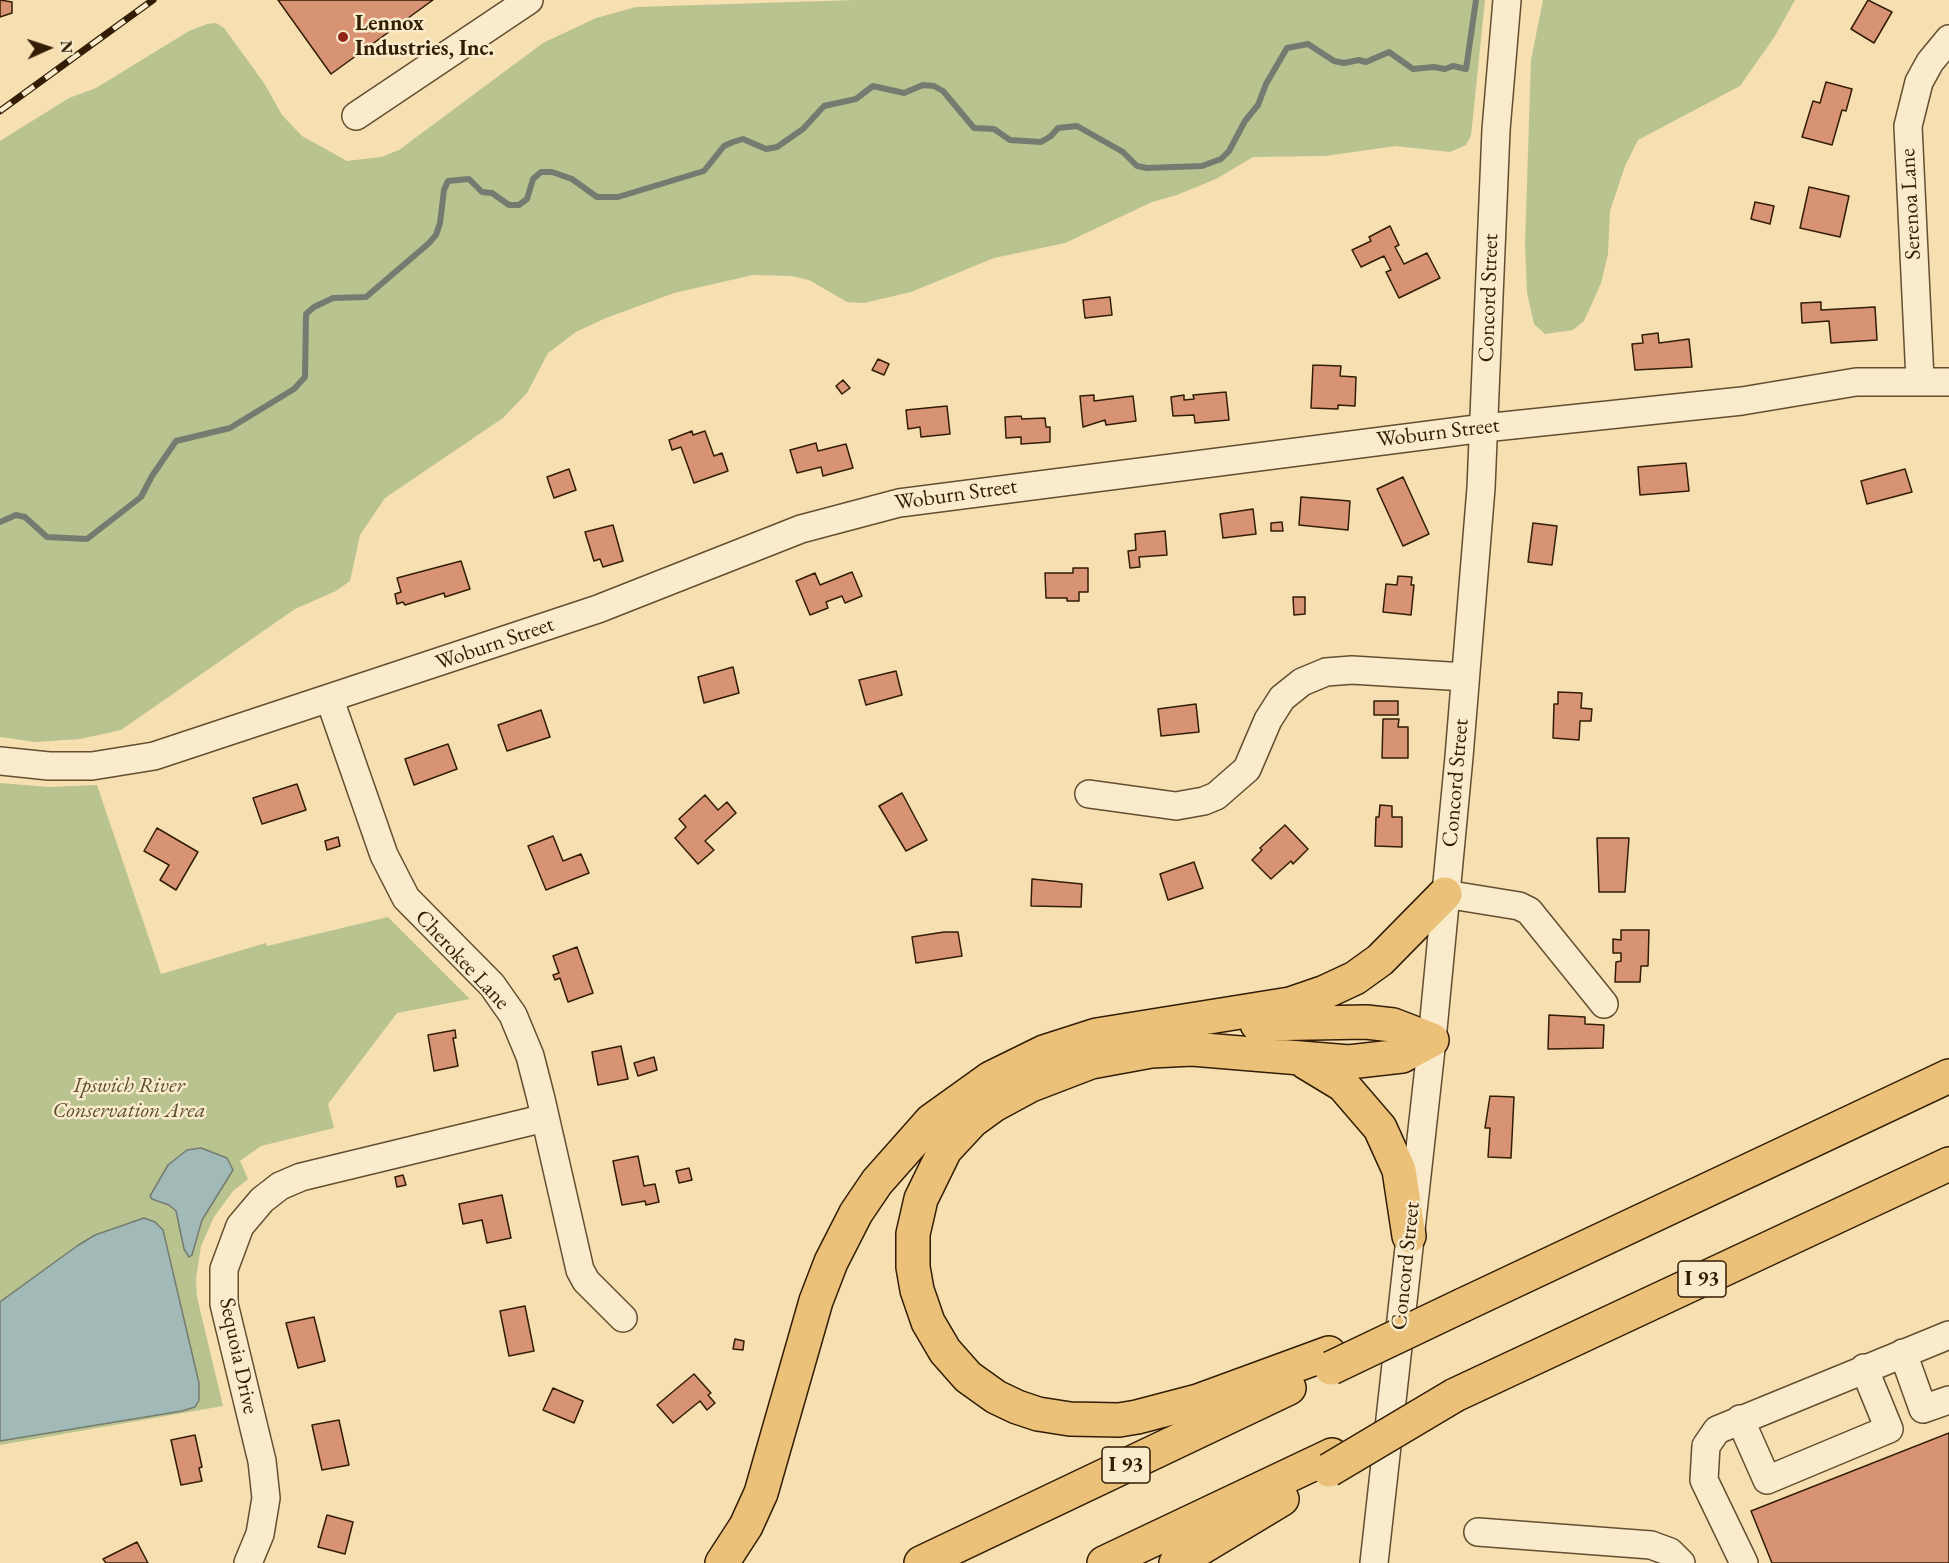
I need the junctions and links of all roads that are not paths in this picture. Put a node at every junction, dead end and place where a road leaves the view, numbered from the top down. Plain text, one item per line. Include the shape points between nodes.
1 (529, 0) edge
2 (1506, 0) edge
3 (1949, 39) edge
4 (356, 116) dead end
5 (1920, 380) junction
6 (1949, 382) edge
7 (1484, 428) junction
8 (1465, 677) junction
9 (330, 700) junction
10 (0, 761) edge
11 (1089, 794) dead end
12 (1445, 894) junction
13 (1604, 1004) dead end
14 (1172, 1024) junction
15 (1432, 1040) junction
16 (1301, 1060) junction
17 (1949, 1076) edge
18 (545, 1118) junction
19 (1949, 1164) edge
20 (1409, 1236) junction
21 (623, 1318) dead end
22 (1949, 1335) edge
23 (1902, 1353) junction
24 (1330, 1361) junction
25 (1864, 1368) junction
26 (1949, 1400) edge
27 (1740, 1419) junction
28 (1331, 1462) junction
29 (1478, 1532) dead end
30 (248, 1563) edge
31 (722, 1563) edge
32 (921, 1563) edge
33 (1104, 1563) edge
34 (1176, 1563) edge
35 (1374, 1563) edge
36 (1681, 1563) edge
37 (1744, 1563) edge

1 - 4 street
2 - 7 street, Concord Street via 1496,129
3 - 5 street, Serenoa Lane via 1919,82 1908,126
5 - 6 street, Woburn Street
5 - 7 street, Woburn Street via 1856,381 1735,402
7 - 8 street, Concord Street
7 - 9 street, Woburn Street via 989,490 864,510 772,539 598,609
8 - 11 street via 1326,672 1302,682 1282,698 1247,769 1216,796 1176,806
8 - 12 street, Concord Street
9 - 10 street, Woburn Street via 132,760 71,766
9 - 18 street, Cherokee Lane via 394,878 413,908 492,985 513,1015 530,1056
12 - 13 street via 1529,911
12 - 14 highway via 1390,952 1341,985 1290,1004
12 - 15 street, Concord Street
14 - 15 highway via 1366,1022 1393,1025
14 - 31 highway via 1097,1035 1005,1070 950,1105 893,1160 855,1213 831,1262 816,1301 761,1493
15 - 16 highway via 1389,1059
15 - 20 street, Concord Street
16 - 20 highway via 1343,1085 1380,1128 1399,1170
16 - 24 highway via 1213,1050 1131,1053 1075,1067 1013,1094 957,1135 935,1167 916,1217 913,1267 923,1311 952,1360 996,1397 1049,1417 1110,1420 1154,1414
17 - 24 highway, bridge via 1463,1305
18 - 21 street, Cherokee Lane via 580,1270 590,1286
18 - 30 street, Sequoia Drive via 301,1177 271,1193 246,1217 226,1258 223,1292 265,1485 263,1522
19 - 28 highway, I 93, bridge via 1455,1395
20 - 35 street, Concord Street
22 - 23 street
23 - 25 street
23 - 26 street via 1923,1409
24 - 32 highway, I 93
25 - 27 street
25 - 27 street via 1889,1429 1767,1480
27 - 37 street via 1717,1430 1706,1446 1704,1480
28 - 33 highway, I 93
28 - 34 highway
29 - 36 street via 1651,1545 1670,1552

